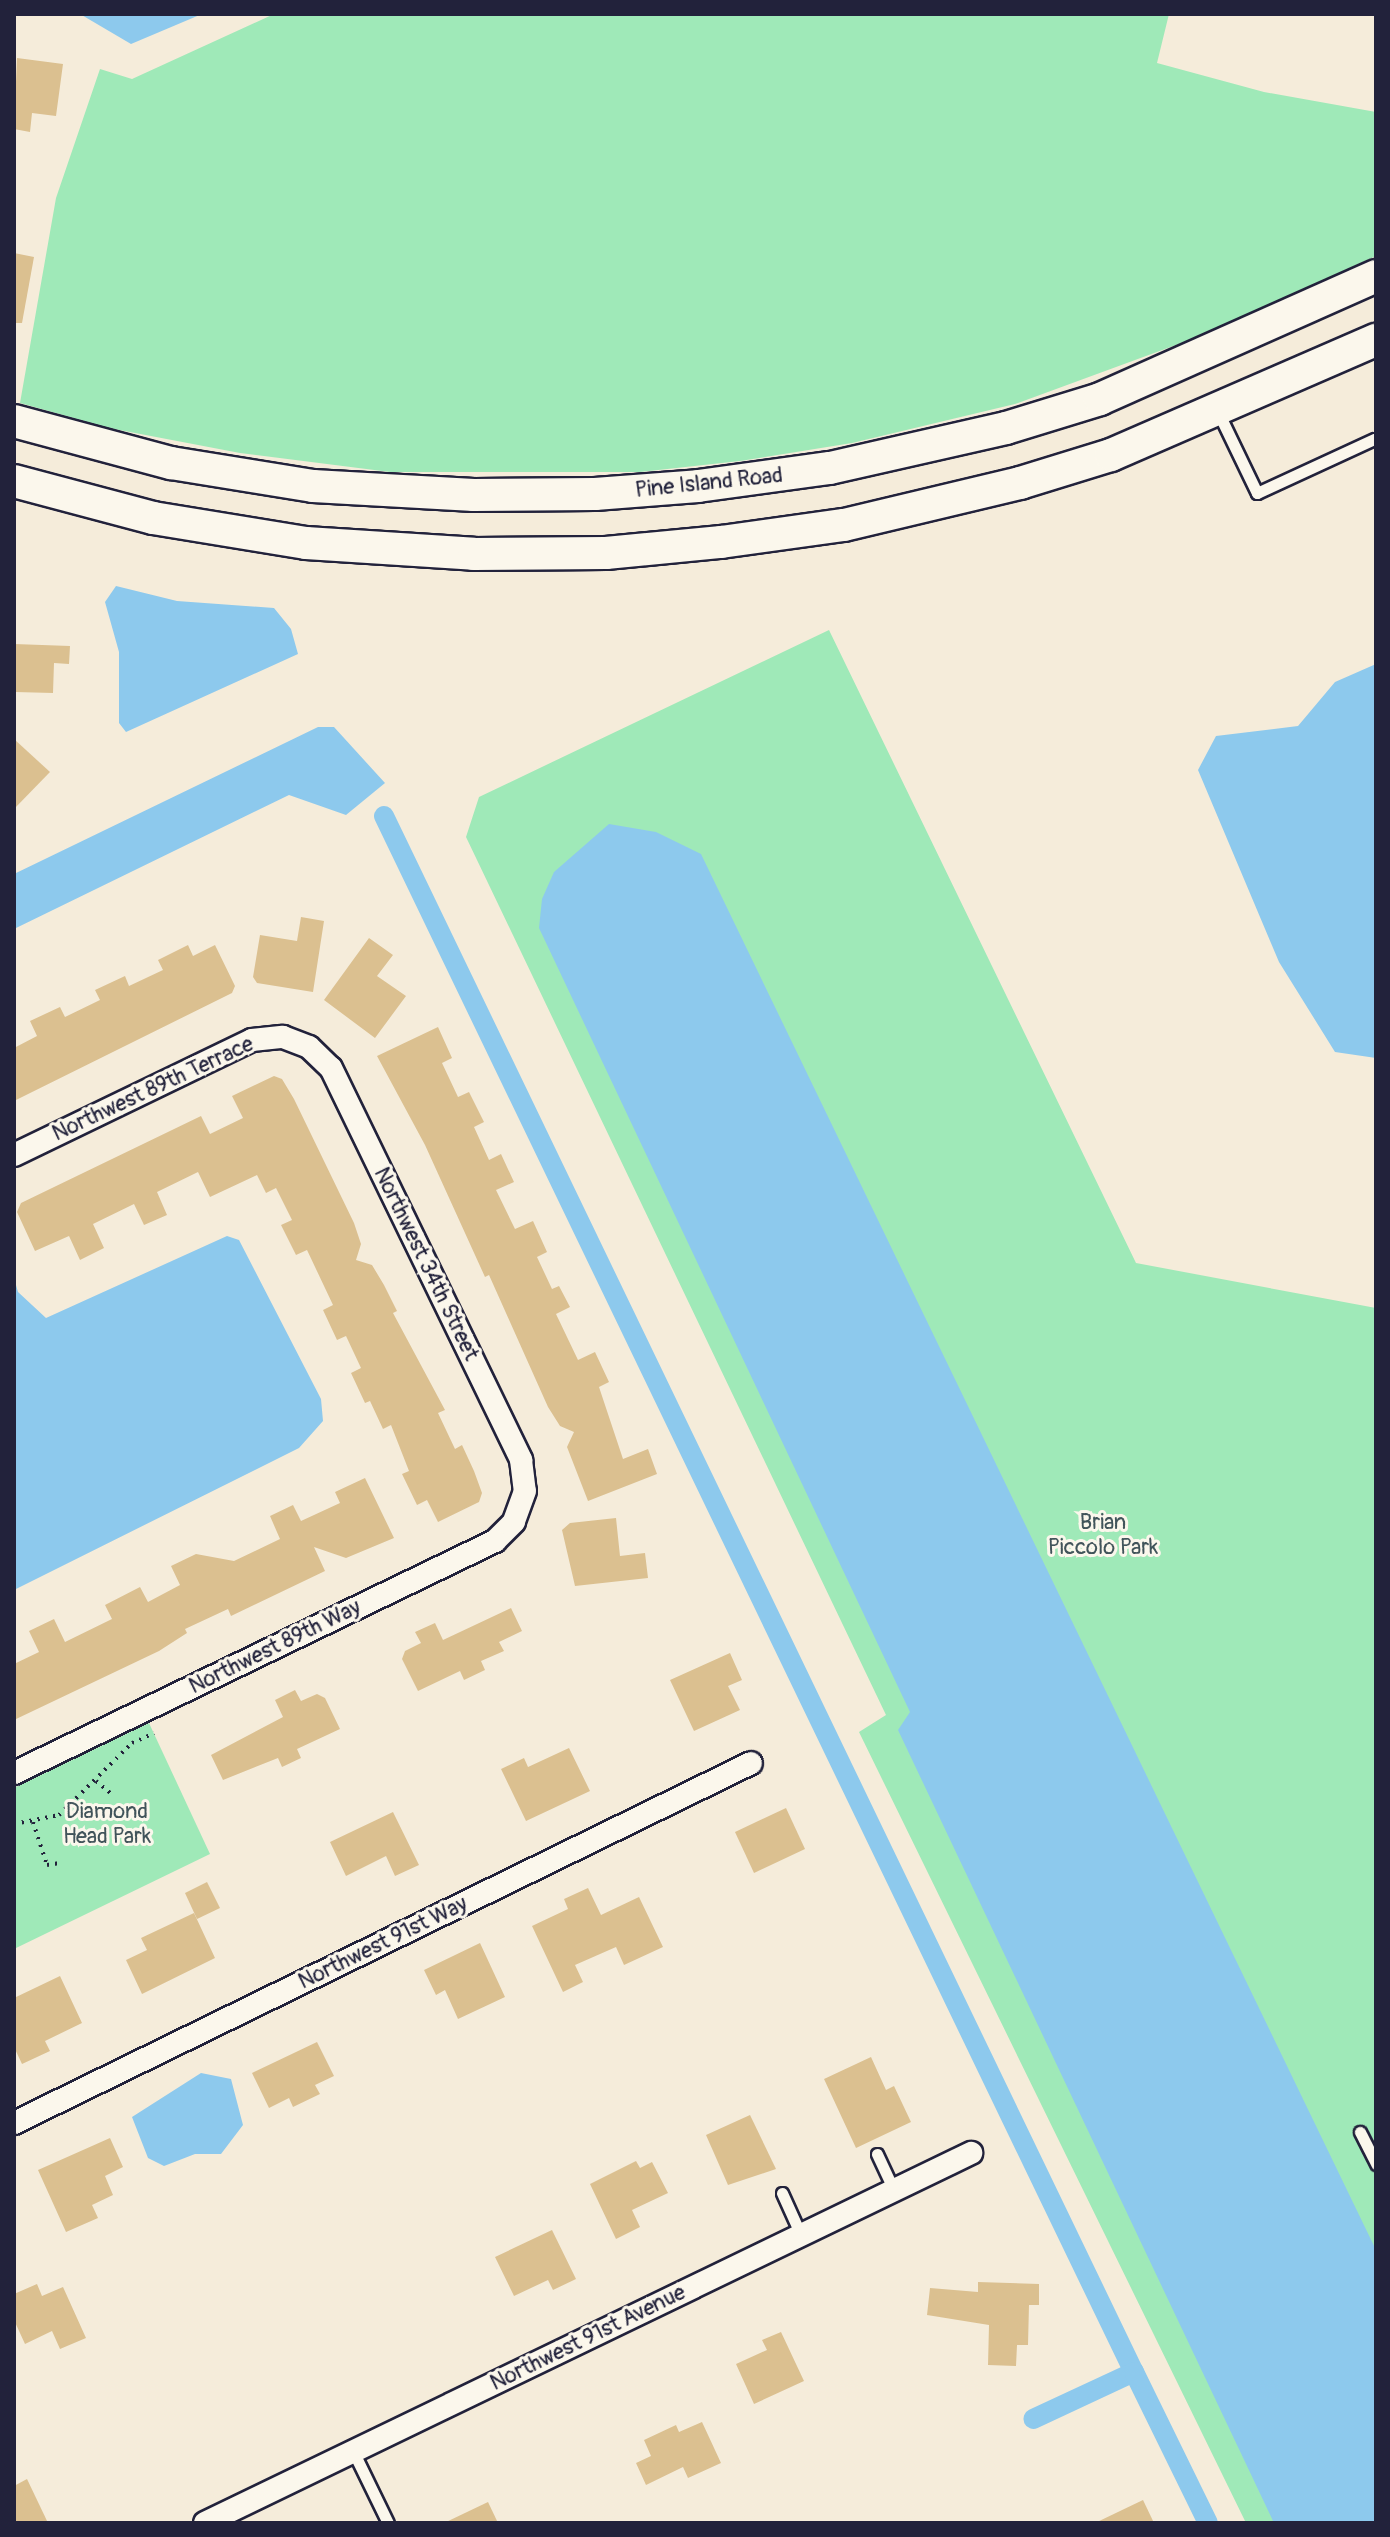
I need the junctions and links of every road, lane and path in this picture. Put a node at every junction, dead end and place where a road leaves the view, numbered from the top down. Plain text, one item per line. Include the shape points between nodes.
1 (1376, 276) edge
2 (1376, 340) edge
3 (1218, 412) junction
4 (14, 421) edge
5 (1374, 439) dead end
6 (14, 481) edge
7 (295, 1040) joint
8 (14, 1155) edge
9 (523, 1505) joint
10 (154, 1733) dead end
11 (751, 1763) dead end
12 (14, 1773) edge
13 (96, 1781) junction
14 (114, 1796) dead end
15 (33, 1822) junction
16 (14, 1824) edge
17 (60, 1863) dead end
18 (14, 2123) edge
19 (1360, 2132) dead end
20 (971, 2153) dead end
21 (877, 2154) dead end
22 (1376, 2164) edge
23 (894, 2190) junction
24 (782, 2193) dead end
25 (801, 2235) junction
26 (353, 2451) junction
27 (205, 2523) edge
28 (388, 2523) edge

1 - 4 main road, Pine Island Road via 1100,399 1006,428 830,468 698,486 474,495 313,486 171,463
2 - 3 main road
3 - 5 lane via 1257,493
3 - 6 main road via 1035,479 844,525 606,553 474,554 306,543 153,518
7 - 8 street, Northwest 89th Terrace via 252,1040
7 - 9 street, Northwest 34th Street via 331,1068 521,1460
9 - 12 street, Northwest 89th Way via 495,1541
10 - 13 path via 132,1743
11 - 18 street, Northwest 91st Way
13 - 14 path
13 - 15 path via 59,1815
15 - 16 path
15 - 17 path via 47,1865
19 - 22 lane
20 - 23 street, Northwest 91st Avenue
21 - 23 lane
23 - 25 street, Northwest 91st Avenue
24 - 25 lane
25 - 26 street, Northwest 91st Avenue
26 - 27 street, Northwest 91st Avenue
26 - 28 lane

